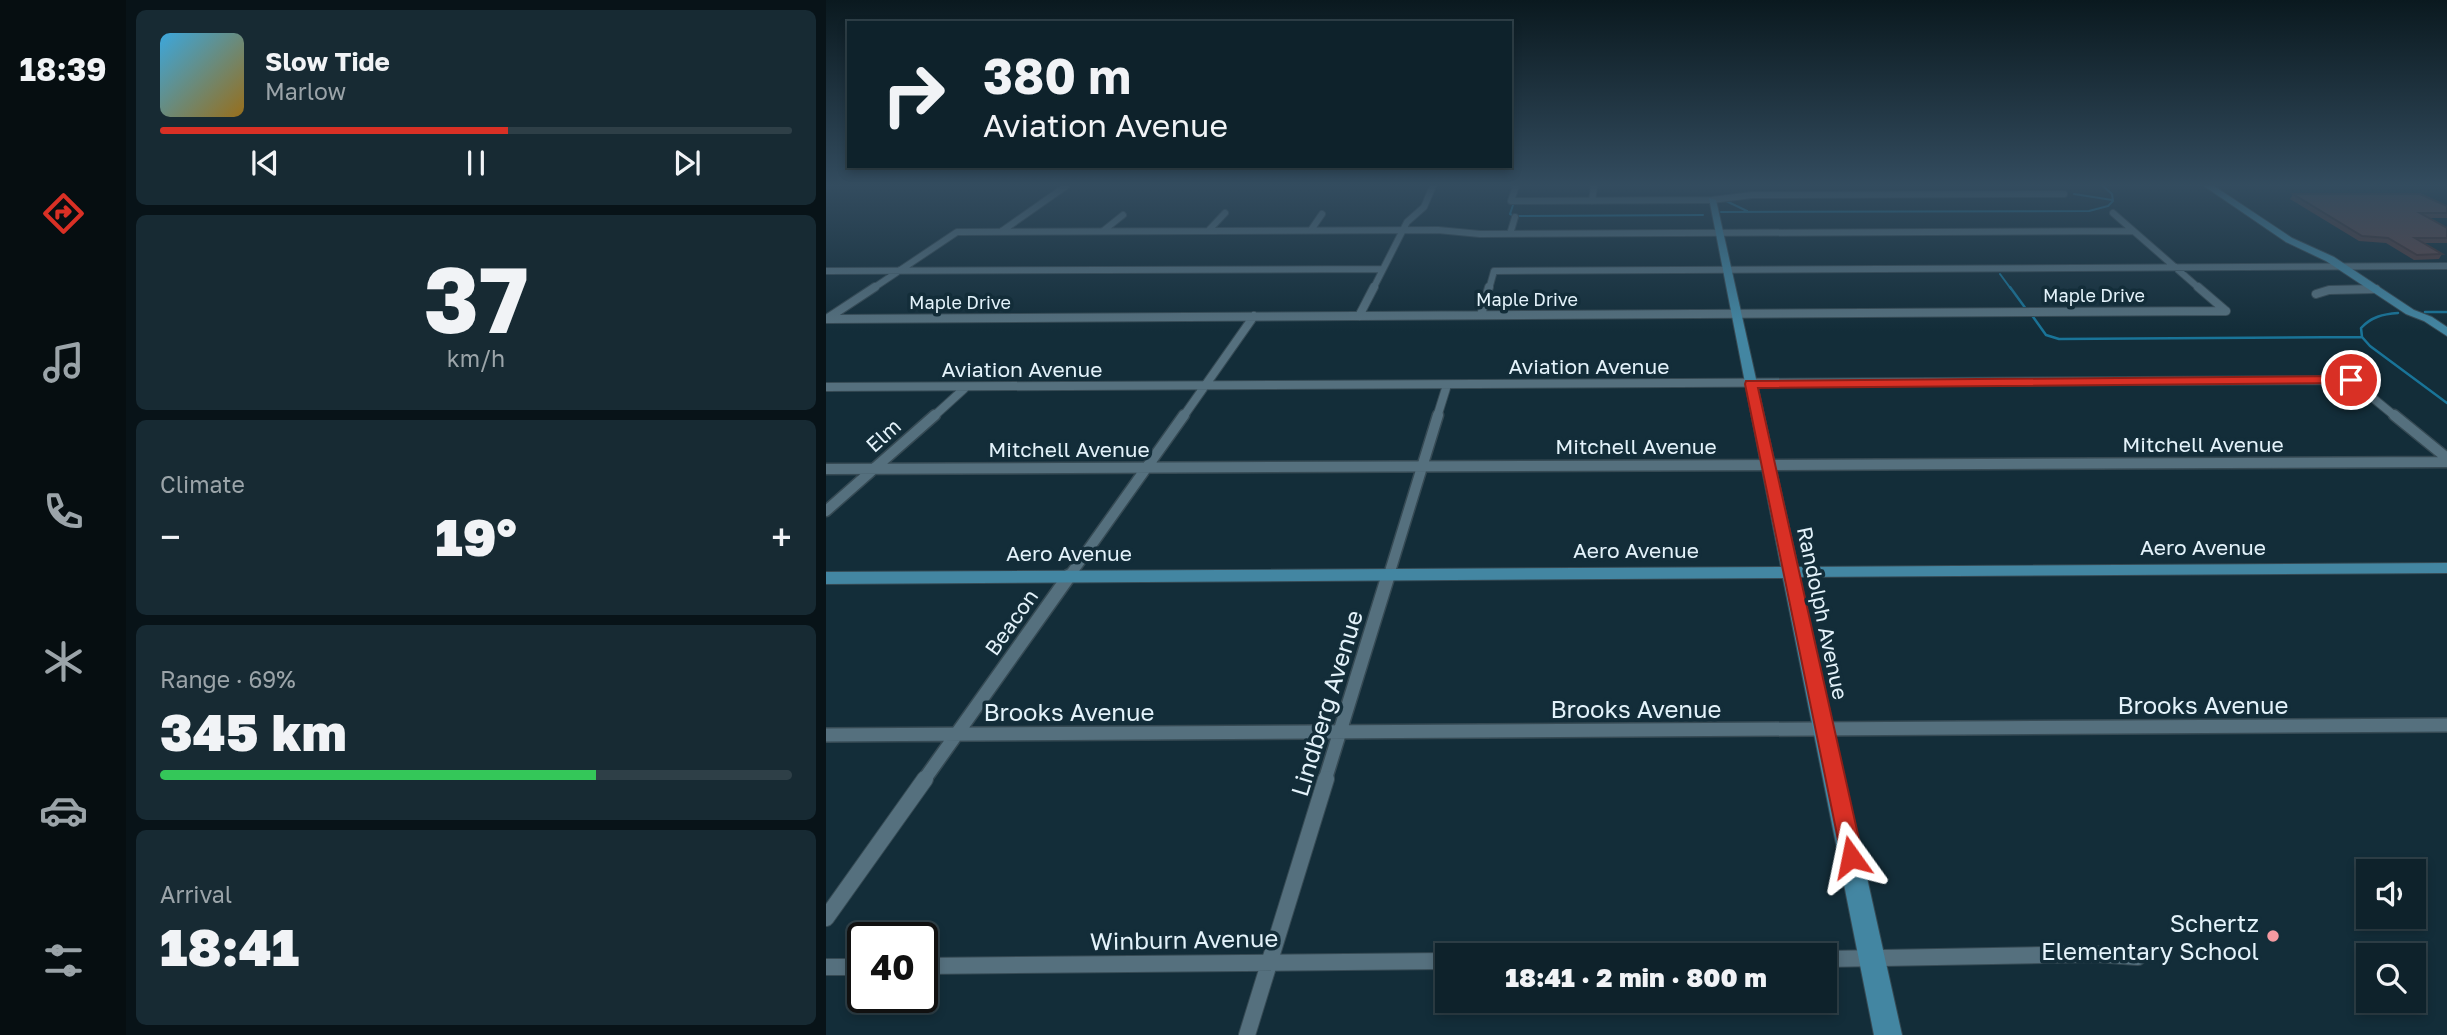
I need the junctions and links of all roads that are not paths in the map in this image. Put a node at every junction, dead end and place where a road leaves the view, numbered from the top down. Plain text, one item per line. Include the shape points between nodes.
1 (954, 234) edge
2 (1402, 234) edge
3 (1719, 234) edge
4 (2137, 234) edge
5 (2283, 234) edge
6 (2293, 234) edge
7 (2307, 246) junction
8 (2447, 266) edge
9 (2342, 267) junction
10 (2176, 268) junction
11 (1384, 269) junction
12 (900, 270) junction
13 (1727, 270) junction
14 (826, 271) edge
15 (2376, 289) junction
16 (2316, 293) dead end
17 (1736, 313) junction
18 (1481, 315) junction
19 (1254, 316) junction
20 (1359, 316) junction
21 (2412, 316) junction
22 (827, 319) edge
23 (2447, 332) edge
24 (2447, 341) edge
25 (1751, 384) junction
26 (1447, 385) junction
27 (1206, 386) junction
28 (826, 387) edge
29 (966, 387) junction
30 (2447, 460) edge
31 (1768, 465) junction
32 (1422, 467) junction
33 (1147, 468) junction
34 (826, 469) edge
35 (874, 469) junction
36 (826, 511) edge
37 (2447, 568) edge
38 (1791, 572) junction
39 (1389, 574) junction
40 (1068, 576) junction
41 (826, 578) edge
42 (2447, 724) edge
43 (1824, 730) junction
44 (1341, 732) junction
45 (955, 734) junction
46 (826, 735) edge
47 (826, 918) edge
48 (2138, 957) dead end
49 (1872, 958) junction
50 (1837, 959) edge
51 (1435, 961) edge
52 (1270, 962) junction
53 (938, 966) edge
54 (826, 967) edge
55 (847, 967) edge
56 (1247, 1035) edge
57 (1888, 1035) edge

1 - 12 street
2 - 11 street
3 - 13 street, Randolph Avenue
4 - 10 street
5 - 7 street
6 - 7 street
7 - 9 street
8 - 9 street
9 - 10 street
9 - 15 street
10 - 13 street
10 - 17 street, Maple Drive via 2226,311
11 - 12 street
11 - 20 street
12 - 14 street
12 - 22 street
13 - 17 street, Randolph Avenue
13 - 18 street via 1494,271
15 - 16 street
15 - 21 street
17 - 18 street, Maple Drive
17 - 25 street, Randolph Avenue
18 - 20 street, Maple Drive
19 - 20 street, Maple Drive
19 - 22 street, Maple Drive
19 - 27 street, Beacon
21 - 23 street via 2428,319
21 - 24 street
25 - 26 street, Aviation Avenue
25 - 30 street, Aviation Avenue via 2351,380
25 - 31 street, Randolph Avenue
26 - 27 street, Aviation Avenue
26 - 32 street, Lindberg Avenue
27 - 29 street, Aviation Avenue
27 - 33 street, Beacon
28 - 29 street, Aviation Avenue
29 - 35 street, Elm
30 - 31 street, Mitchell Avenue
31 - 32 street, Mitchell Avenue
31 - 38 street, Randolph Avenue
32 - 33 street, Mitchell Avenue
32 - 39 street, Lindberg Avenue
33 - 35 street, Mitchell Avenue
33 - 40 street, Beacon
34 - 35 street, Mitchell Avenue
35 - 36 street, Elm
37 - 38 street, Aero Avenue
38 - 39 street, Aero Avenue
38 - 43 street, Randolph Avenue
39 - 40 street, Aero Avenue
39 - 44 street, Lindberg Avenue
40 - 41 street, Aero Avenue
40 - 45 street, Beacon
42 - 43 street, Brooks Avenue
43 - 44 street, Brooks Avenue
43 - 49 street, Randolph Avenue
44 - 45 street, Brooks Avenue
44 - 52 street, Lindberg Avenue
45 - 46 street, Brooks Avenue
45 - 47 street, Beacon
48 - 49 street
49 - 50 street
49 - 57 street, Randolph Avenue
51 - 52 street, Winburn Avenue
52 - 53 street, Winburn Avenue
52 - 56 street, Lindberg Avenue
54 - 55 street

